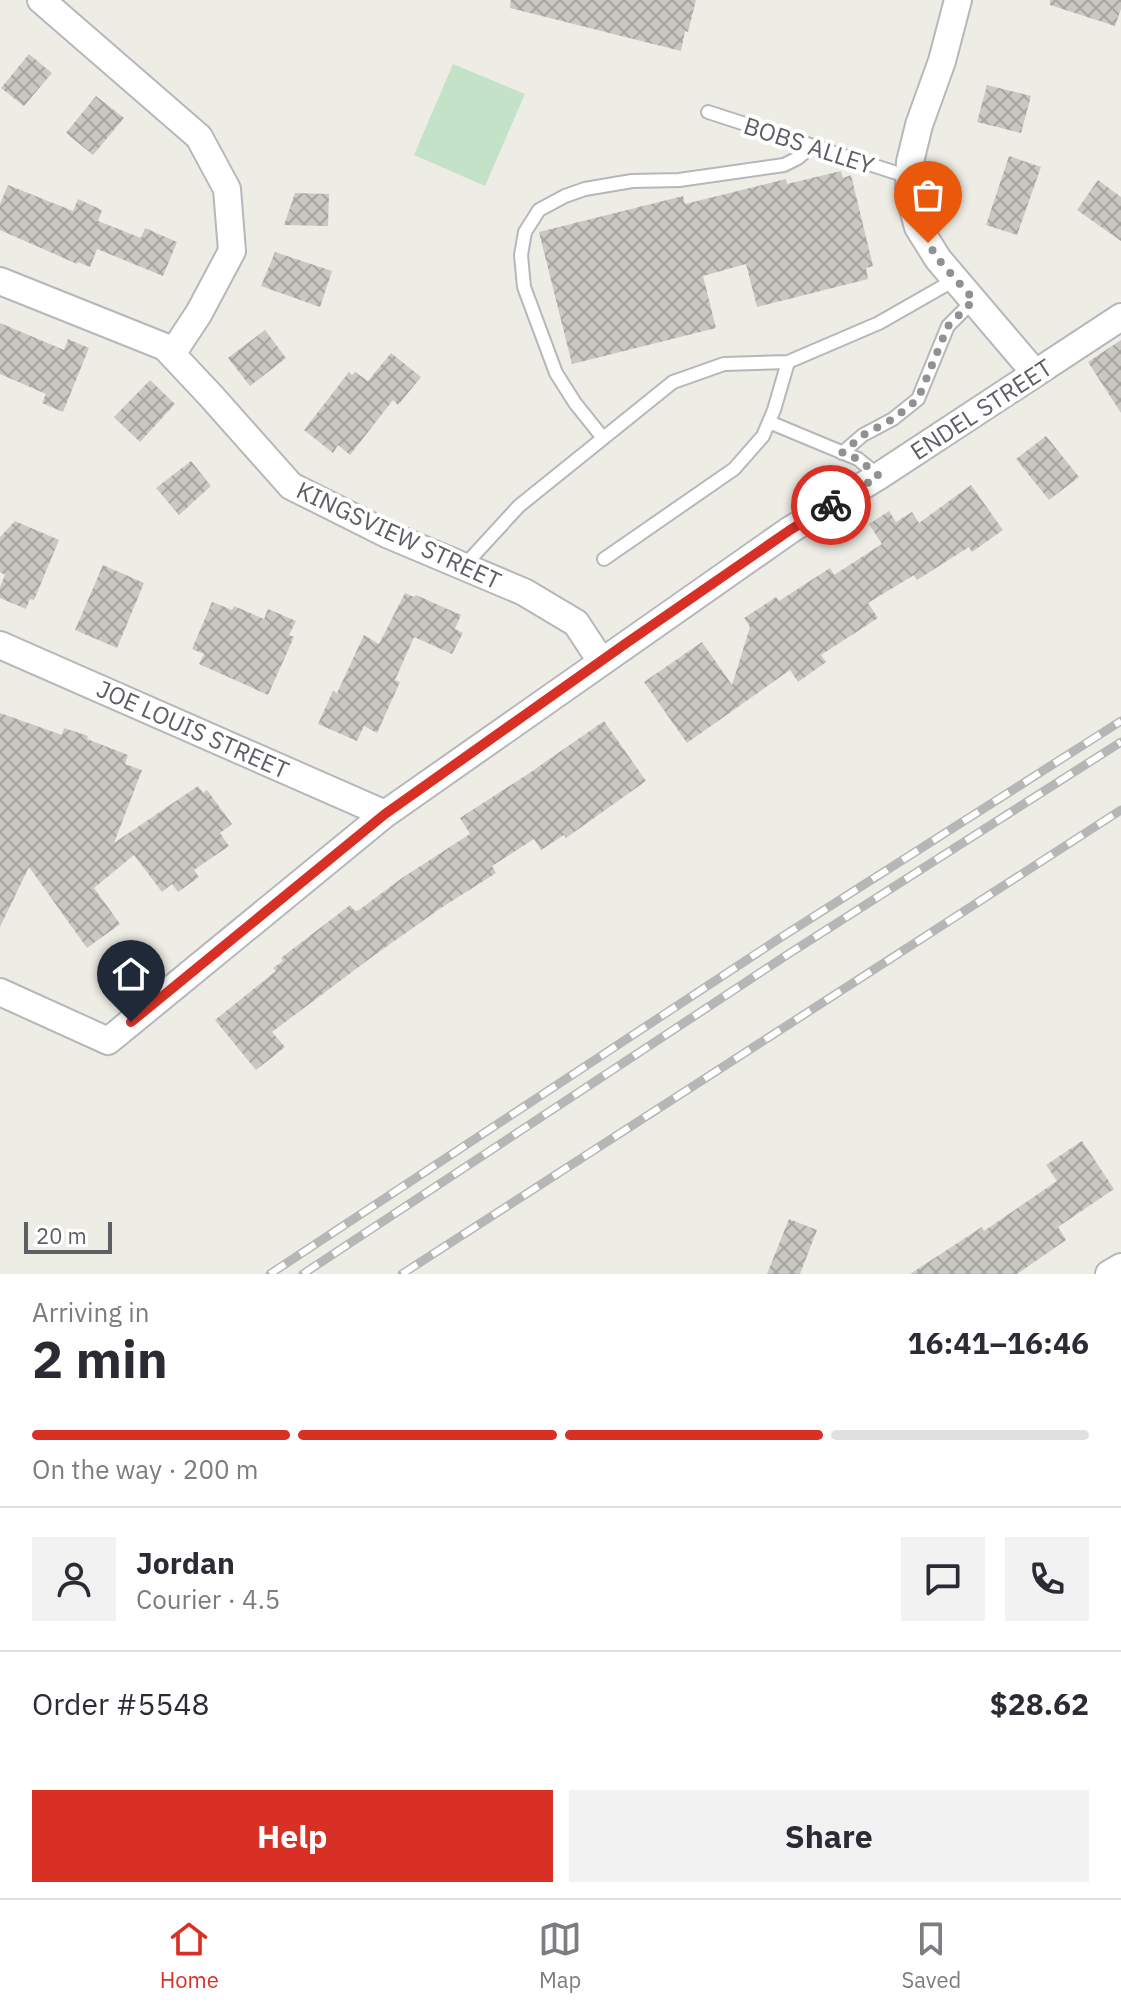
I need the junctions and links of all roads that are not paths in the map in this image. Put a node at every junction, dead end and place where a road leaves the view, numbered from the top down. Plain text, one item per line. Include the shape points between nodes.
1 (41, 0) edge
2 (958, 0) edge
3 (708, 112) dead end
4 (812, 146) junction
5 (909, 177) junction
6 (956, 279) junction
7 (0, 281) edge
8 (974, 300) junction
9 (1121, 317) edge
10 (172, 354) junction
11 (788, 362) junction
12 (1035, 373) junction
13 (769, 422) junction
14 (603, 438) junction
15 (842, 453) junction
16 (879, 476) junction
17 (604, 559) dead end
18 (463, 567) junction
19 (0, 645) edge
20 (601, 661) junction
21 (385, 814) junction
22 (0, 992) edge
23 (1121, 1267) edge
24 (1109, 1274) edge

1 - 10 street via 199,137 227,189 232,251
2 - 5 street via 919,125
3 - 4 lane, BOBS ALLEY
4 - 5 lane, BOBS ALLEY
4 - 14 lane via 784,165 585,189 539,210 525,232 524,287 556,373
5 - 6 street via 918,227
6 - 8 street
6 - 11 lane via 879,323
7 - 10 street, KINGSVIEW STREET
8 - 12 street
8 - 15 lane via 948,326 918,399
9 - 12 street, ENDEL STREET
10 - 18 street, KINGSVIEW STREET via 291,486
11 - 13 lane
11 - 14 lane via 724,364 673,382
12 - 16 street, ENDEL STREET
13 - 15 lane
13 - 17 lane via 734,469
14 - 18 lane via 519,506
15 - 16 lane
16 - 20 street, ENDEL STREET via 790,530
18 - 20 street, KINGSVIEW STREET via 524,592 576,623
19 - 21 street, JOE LOUIS STREET
20 - 21 street, ENDEL STREET
21 - 22 street, ENDEL STREET via 108,1041
23 - 24 street

